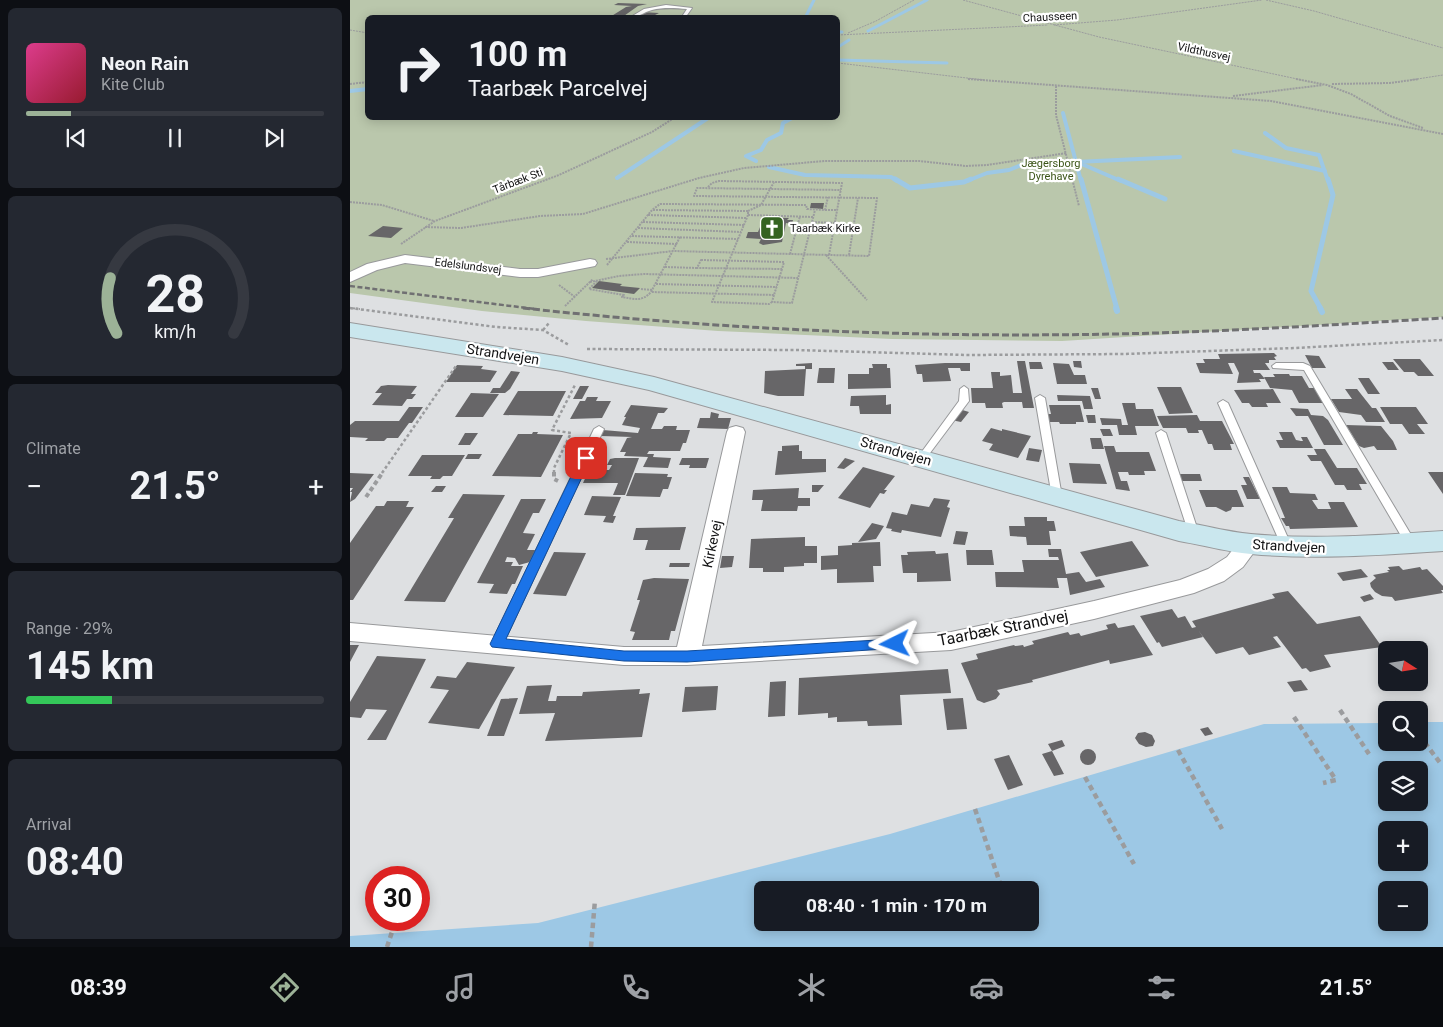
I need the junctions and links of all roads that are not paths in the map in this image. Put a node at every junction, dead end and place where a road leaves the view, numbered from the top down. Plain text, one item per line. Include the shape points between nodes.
1 (635, 15) edge
2 (686, 15) edge
3 (596, 270) road end
4 (350, 278) edge
5 (351, 314) edge
6 (1276, 366) dead end
7 (964, 389) dead end
8 (1040, 398) dead end
9 (1223, 404) dead end
10 (599, 430) dead end
11 (736, 432) dead end
12 (1161, 433) dead end
13 (921, 459) junction
14 (1057, 497) junction
15 (1194, 534) junction
16 (1443, 541) edge
17 (1411, 543) junction
18 (1249, 544) junction
19 (1287, 547) junction
20 (350, 632) edge
21 (497, 644) junction
22 (687, 656) junction

1 - 2 lane via 644,9 666,6 690,8
3 - 4 street, Edelslundsvej via 520,273 405,259 372,266
5 - 13 main road, Strandvejen via 471,349 581,355 742,407
6 - 17 lane via 1307,368
7 - 13 lane via 964,401
8 - 14 lane
9 - 19 lane
10 - 21 lane
11 - 22 street, Kirkevej
12 - 15 lane
13 - 14 main road, Strandvejen
14 - 15 main road, Strandvejen
15 - 18 main road, Strandvejen
16 - 17 main road, Strandvejen
17 - 19 main road, Strandvejen via 1336,548
18 - 19 main road, Strandvejen
18 - 22 street, Taarbæk Strandvej via 1235,562 1216,575 1186,587 951,641
20 - 21 street, Taarbæk Strandvej
21 - 22 street, Taarbæk Strandvej via 624,656

